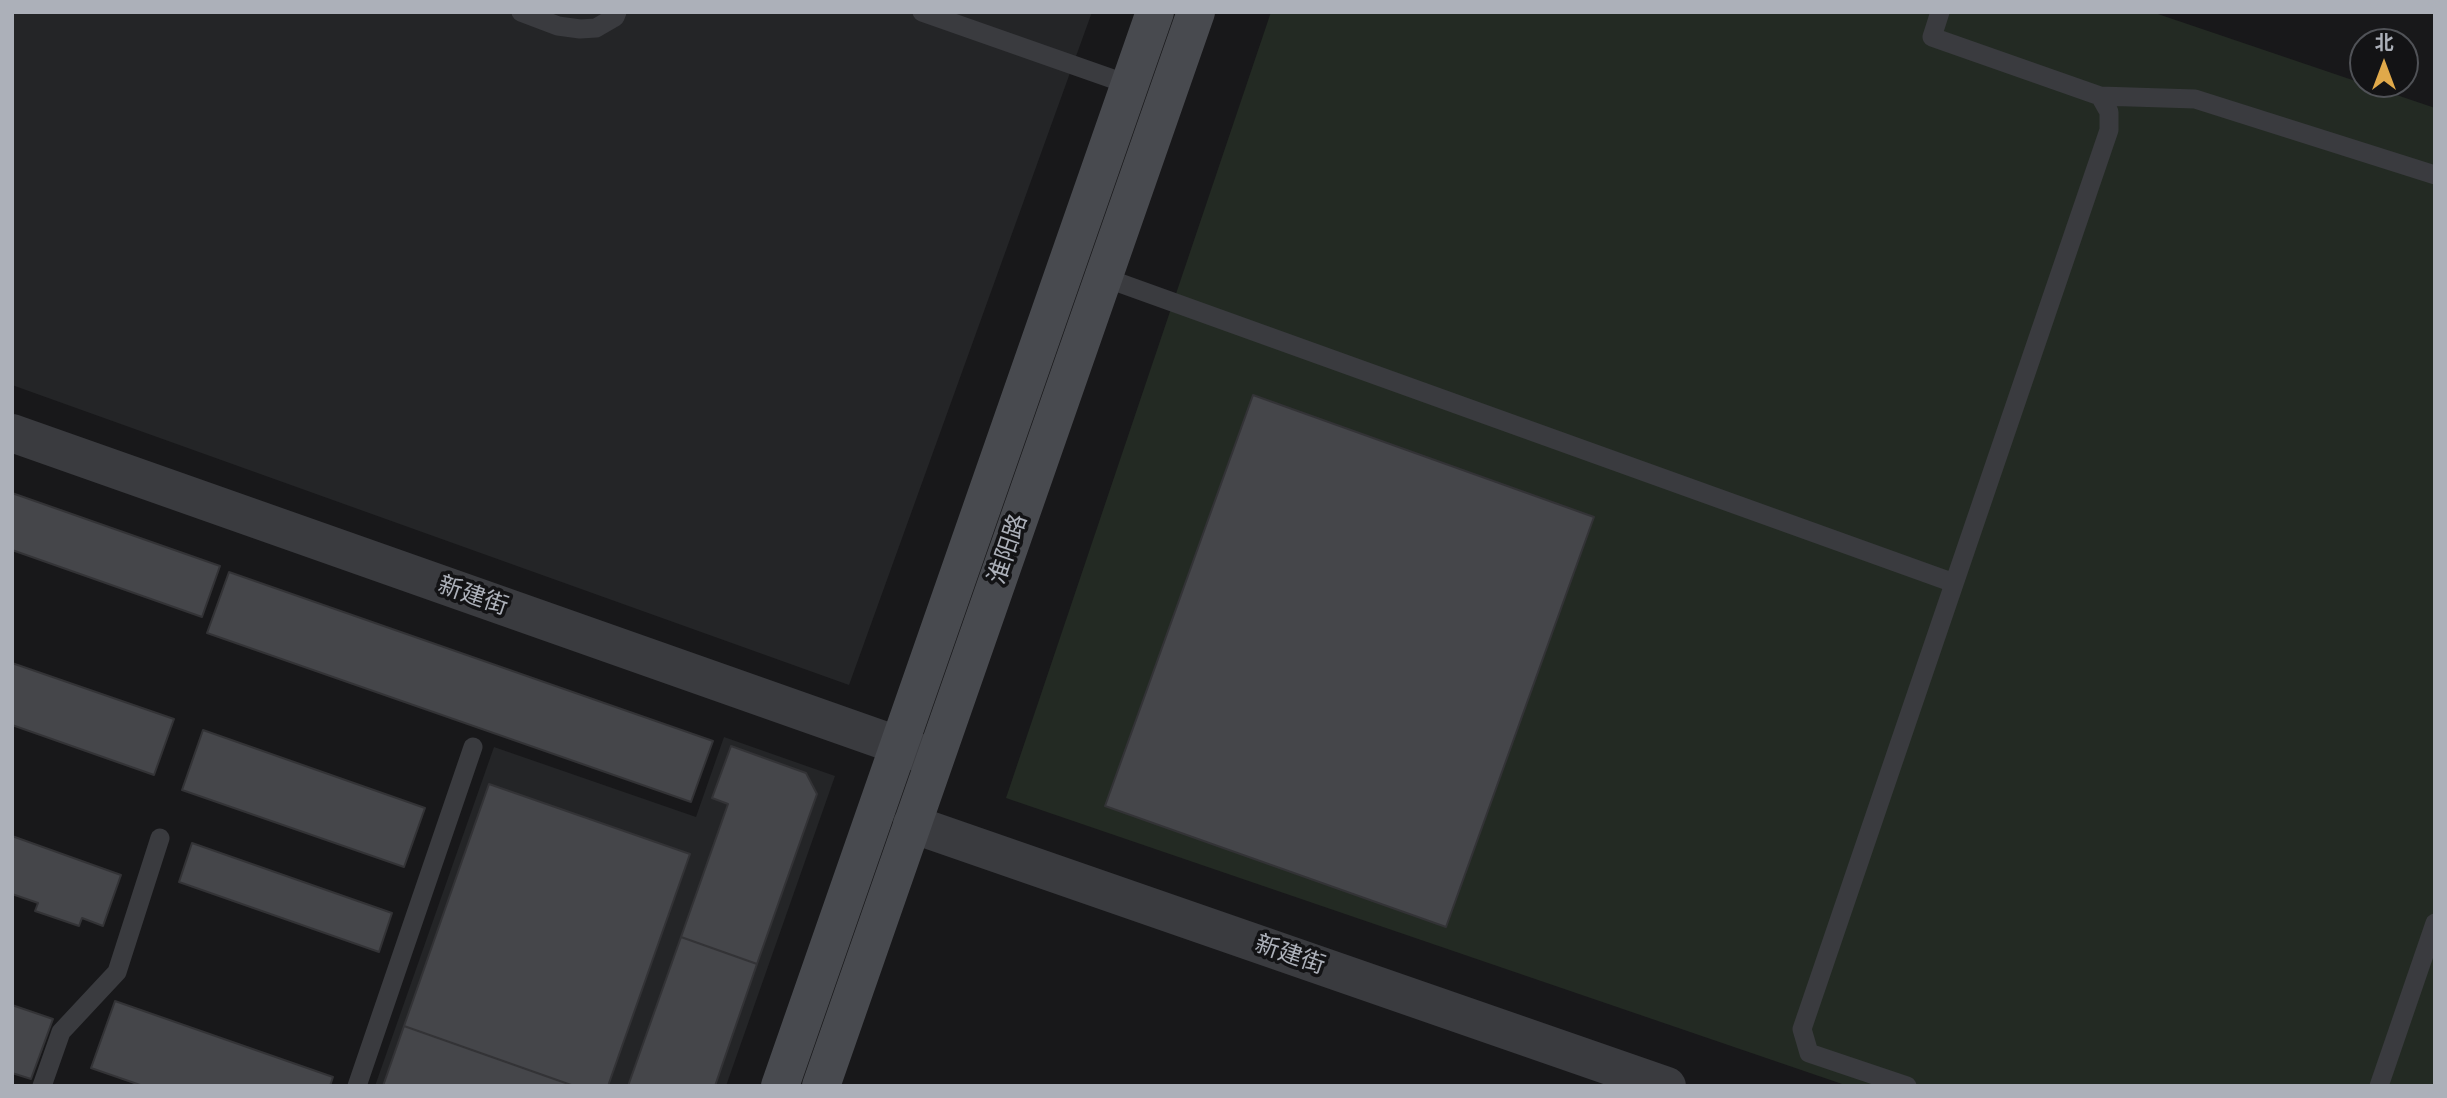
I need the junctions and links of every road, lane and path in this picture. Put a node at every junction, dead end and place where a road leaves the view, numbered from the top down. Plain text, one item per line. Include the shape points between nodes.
1 (521, 12) edge
2 (617, 12) edge
3 (922, 12) edge
4 (1155, 12) edge
5 (1196, 12) edge
6 (1940, 12) edge
7 (1130, 85) junction
8 (2100, 96) junction
9 (2435, 176) edge
10 (1103, 276) junction
11 (12, 433) edge
12 (1954, 583) junction
13 (899, 746) junction
14 (473, 747) dead end
15 (935, 759) junction
16 (912, 824) junction
17 (160, 838) dead end
18 (2435, 923) edge
19 (42, 1086) edge
20 (357, 1086) edge
21 (780, 1086) edge
22 (821, 1086) edge
23 (1667, 1086) edge
24 (1907, 1086) edge
25 (2379, 1086) edge

1 - 2 lane via 580,29 596,27
3 - 7 lane
4 - 7 main road, 淮阳路
5 - 10 main road, 淮阳路
6 - 8 lane via 1932,37
7 - 13 main road, 淮阳路
8 - 9 lane via 2195,99
8 - 12 lane via 2109,112 2109,130
10 - 12 lane
10 - 15 main road, 淮阳路
11 - 13 street, 新建街
12 - 24 lane via 1802,1029 1809,1053
13 - 15 street, 新建街
13 - 21 main road, 淮阳路
14 - 20 lane
15 - 16 main road, 淮阳路
16 - 22 main road, 淮阳路
16 - 23 street, 新建街
17 - 19 lane via 117,972 61,1032
18 - 25 lane

